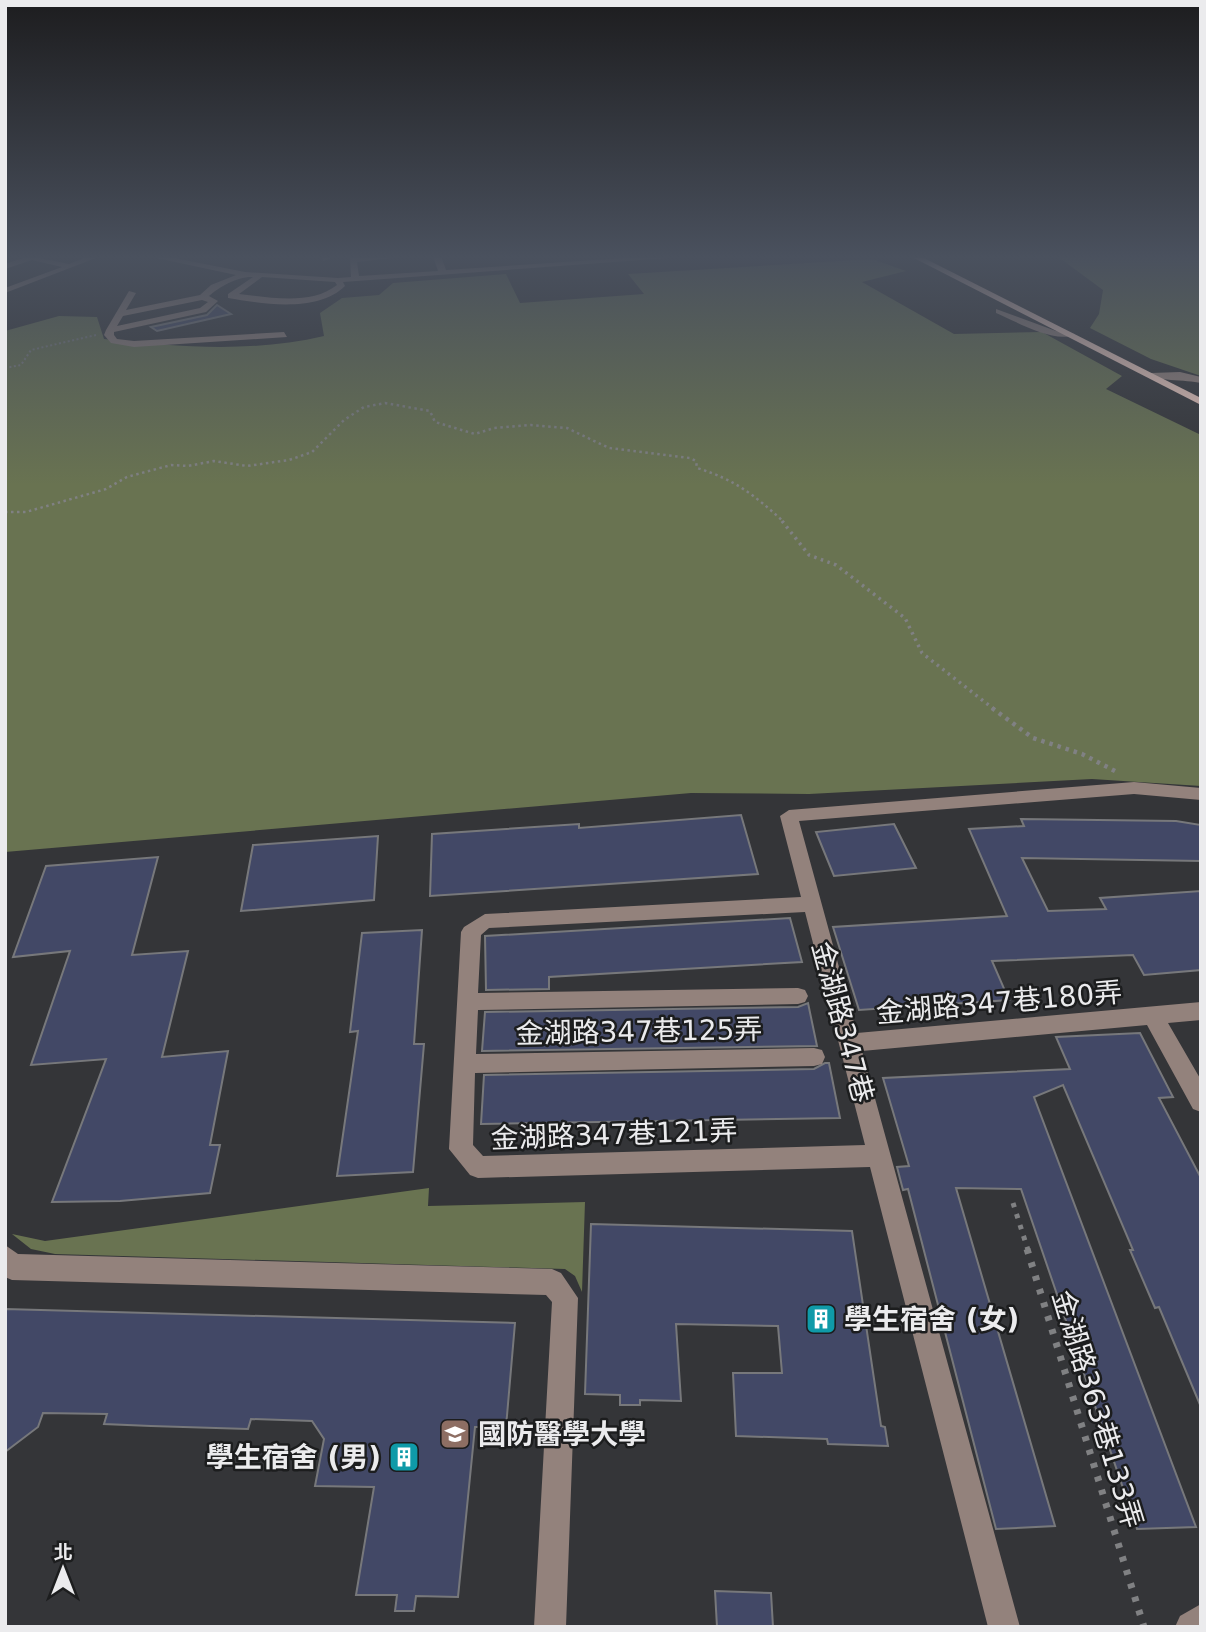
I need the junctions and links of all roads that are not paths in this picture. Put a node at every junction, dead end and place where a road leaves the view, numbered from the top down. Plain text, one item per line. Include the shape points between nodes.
1 (110, 332) edge
2 (1051, 332) edge
3 (1066, 332) edge
4 (1075, 332) edge
5 (1070, 334) junction
6 (284, 335) dead end
7 (1157, 375) junction
8 (1201, 380) edge
9 (1201, 393) edge
10 (1201, 402) edge
11 (1201, 794) edge
12 (811, 904) junction
13 (798, 996) dead end
14 (468, 1002) junction
15 (1201, 1011) edge
16 (1153, 1016) junction
17 (849, 1043) junction
18 (814, 1057) dead end
19 (466, 1064) junction
20 (1201, 1102) edge
21 (878, 1156) junction
22 (5, 1258) edge
23 (1201, 1620) edge
24 (550, 1627) edge
25 (1004, 1627) edge
26 (1191, 1627) edge

1 - 6 street via 114,341 134,344
2 - 5 street
3 - 5 main road
4 - 7 main road
5 - 7 main road
7 - 8 street
7 - 9 main road
7 - 10 main road
11 - 12 street, 金湖路347巷 via 1134,788 789,816
12 - 14 street, 金湖路347巷121弄 via 485,921 471,932
12 - 17 street, 金湖路347巷
13 - 14 street
14 - 19 street, 金湖路347巷121弄
15 - 16 street, 金湖路347巷180弄
16 - 17 street, 金湖路347巷180弄
16 - 20 street
17 - 21 street, 金湖路347巷
18 - 19 street, 金湖路347巷125弄
19 - 21 street, 金湖路347巷121弄 via 461,1149 478,1167
21 - 25 street, 金湖路347巷
22 - 24 street via 12,1267 552,1282 565,1298
23 - 26 street

